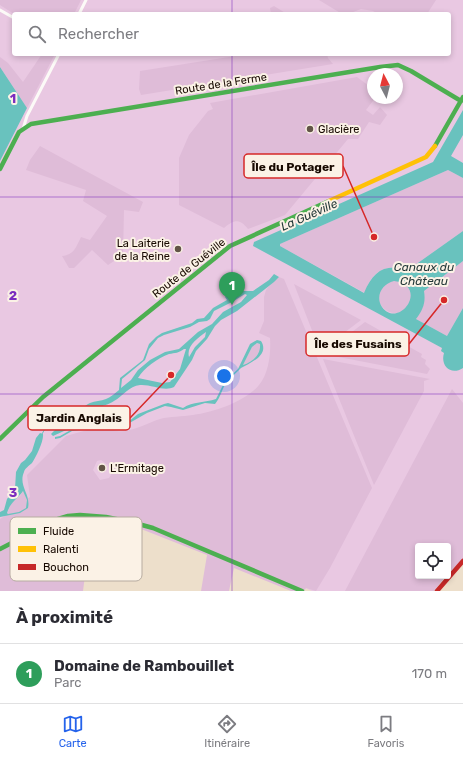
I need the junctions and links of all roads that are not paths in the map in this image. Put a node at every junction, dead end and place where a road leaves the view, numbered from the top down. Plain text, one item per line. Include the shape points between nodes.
1 (86, 0) edge
2 (0, 10) edge
3 (80, 12) edge
4 (12, 17) edge
5 (58, 56) edge
6 (462, 99) edge
7 (23, 129) junction
8 (0, 169) edge
9 (0, 439) edge
10 (66, 517) edge
11 (93, 517) edge
12 (142, 525) edge
13 (10, 544) edge
14 (0, 549) edge
15 (463, 561) edge
16 (302, 591) edge
17 (437, 591) edge

1 - 3 street
2 - 4 street
5 - 7 street via 27,116
6 - 7 street, Route de la Ferme via 411,71 398,65 391,65 31,124
6 - 9 street, Route de Guéville via 426,157 230,246 42,397
7 - 8 street
10 - 11 street
12 - 16 street
13 - 14 street
15 - 17 street

